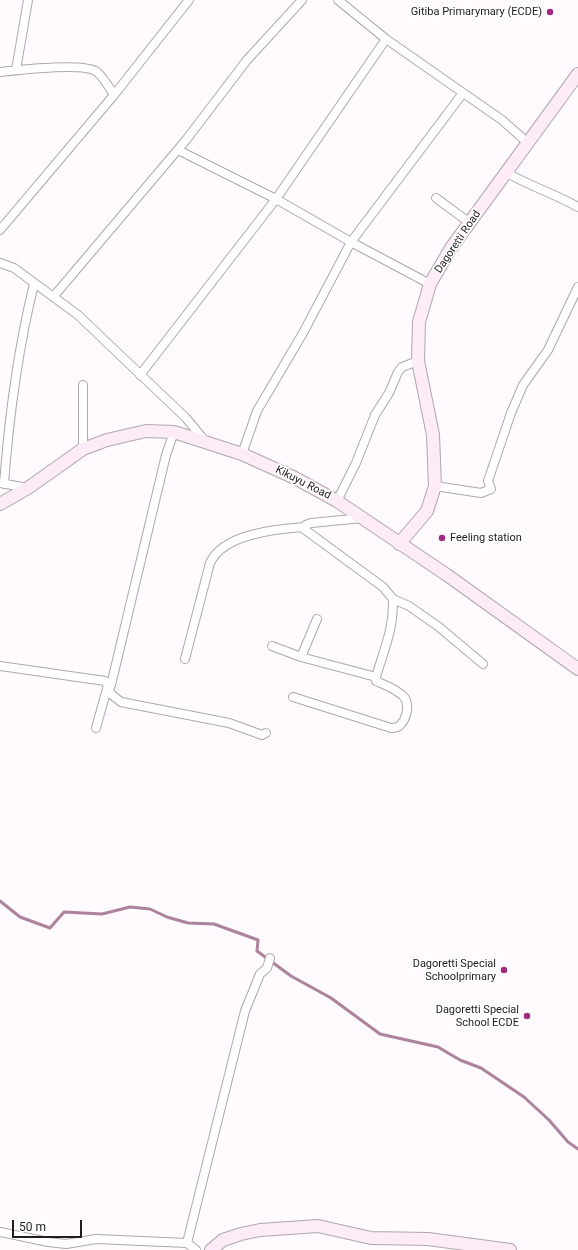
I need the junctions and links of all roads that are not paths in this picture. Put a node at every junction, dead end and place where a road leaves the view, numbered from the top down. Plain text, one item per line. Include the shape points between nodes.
1 (28, 0) edge
2 (189, 0) edge
3 (302, 0) edge
4 (338, 0) edge
5 (386, 39) junction
6 (16, 70) junction
7 (0, 72) edge
8 (578, 74) edge
9 (464, 93) junction
10 (114, 95) junction
11 (528, 143) junction
12 (178, 150) junction
13 (507, 173) junction
14 (436, 198) dead end
15 (276, 199) junction
16 (578, 207) edge
17 (470, 223) junction
18 (0, 230) edge
19 (351, 242) junction
20 (0, 263) edge
21 (34, 284) junction
22 (430, 284) junction
23 (578, 287) edge
24 (54, 296) junction
25 (418, 361) junction
26 (140, 375) junction
27 (83, 385) dead end
28 (174, 432) junction
29 (205, 441) junction
30 (83, 449) junction
31 (242, 454) junction
32 (2, 484) edge
33 (435, 486) junction
34 (28, 488) junction
35 (337, 501) junction
36 (0, 504) edge
37 (363, 518) junction
38 (304, 527) junction
39 (399, 544) junction
40 (393, 599) junction
41 (317, 618) dead end
42 (272, 646) dead end
43 (301, 657) junction
44 (186, 659) dead end
45 (482, 664) dead end
46 (0, 666) edge
47 (578, 669) edge
48 (376, 676) junction
49 (108, 685) junction
50 (293, 697) dead end
51 (96, 728) dead end
52 (266, 733) dead end
53 (270, 958) dead end
54 (0, 1232) edge
55 (186, 1243) junction
56 (196, 1250) edge
57 (211, 1250) edge
58 (510, 1250) edge

1 - 6 street
2 - 10 street
3 - 12 street via 247,60
4 - 5 street
5 - 9 street
5 - 15 street
6 - 7 street
6 - 10 street via 89,68 97,72
8 - 11 main road, Dagoretti Road
9 - 11 street via 502,120
9 - 19 street
10 - 18 street
11 - 13 main road, Dagoretti Road
12 - 15 street
12 - 24 street
13 - 16 street
13 - 17 main road, Dagoretti Road
14 - 17 street
15 - 19 street
15 - 26 street
17 - 22 main road, Dagoretti Road via 451,248
19 - 22 street
19 - 31 street via 304,333 257,411
20 - 21 street via 14,268
21 - 24 street
21 - 32 street via 27,310
22 - 25 main road, Dagoretti Road via 419,322
23 - 33 street via 548,350 523,385 488,481 491,489 481,493
24 - 26 street via 78,315
25 - 33 main road, Dagoretti Road via 434,435
25 - 35 street via 402,367 398,372
26 - 29 street via 186,418
27 - 30 street
28 - 29 main road, Kikuyu Road
28 - 30 main road, Kikuyu Road via 146,430
28 - 49 street via 166,455 111,685
29 - 31 main road, Kikuyu Road
30 - 34 main road, Kikuyu Road
31 - 35 main road, Kikuyu Road
32 - 34 street
33 - 39 main road, Dagoretti Road via 427,511
34 - 36 main road, Kikuyu Road
35 - 37 main road, Kikuyu Road
37 - 38 street via 311,523
37 - 39 main road, Kikuyu Road
38 - 40 street via 309,534 383,587
38 - 44 street via 270,530 241,539 214,553
39 - 47 main road, Kikuyu Road via 447,575
40 - 45 street via 409,606 439,627
40 - 48 street via 394,616 390,636
41 - 43 street
42 - 43 street
43 - 48 street
46 - 49 street via 105,681
48 - 50 street via 376,681 405,699 407,703 404,723 401,726 392,728
49 - 51 street
49 - 52 street via 111,694 121,702 229,724 262,735
53 - 55 street via 267,968 260,974 245,1011
54 - 55 street via 66,1244 96,1239
55 - 56 street
57 - 58 main road via 223,1240 241,1234 260,1230 318,1226 371,1238 428,1239

